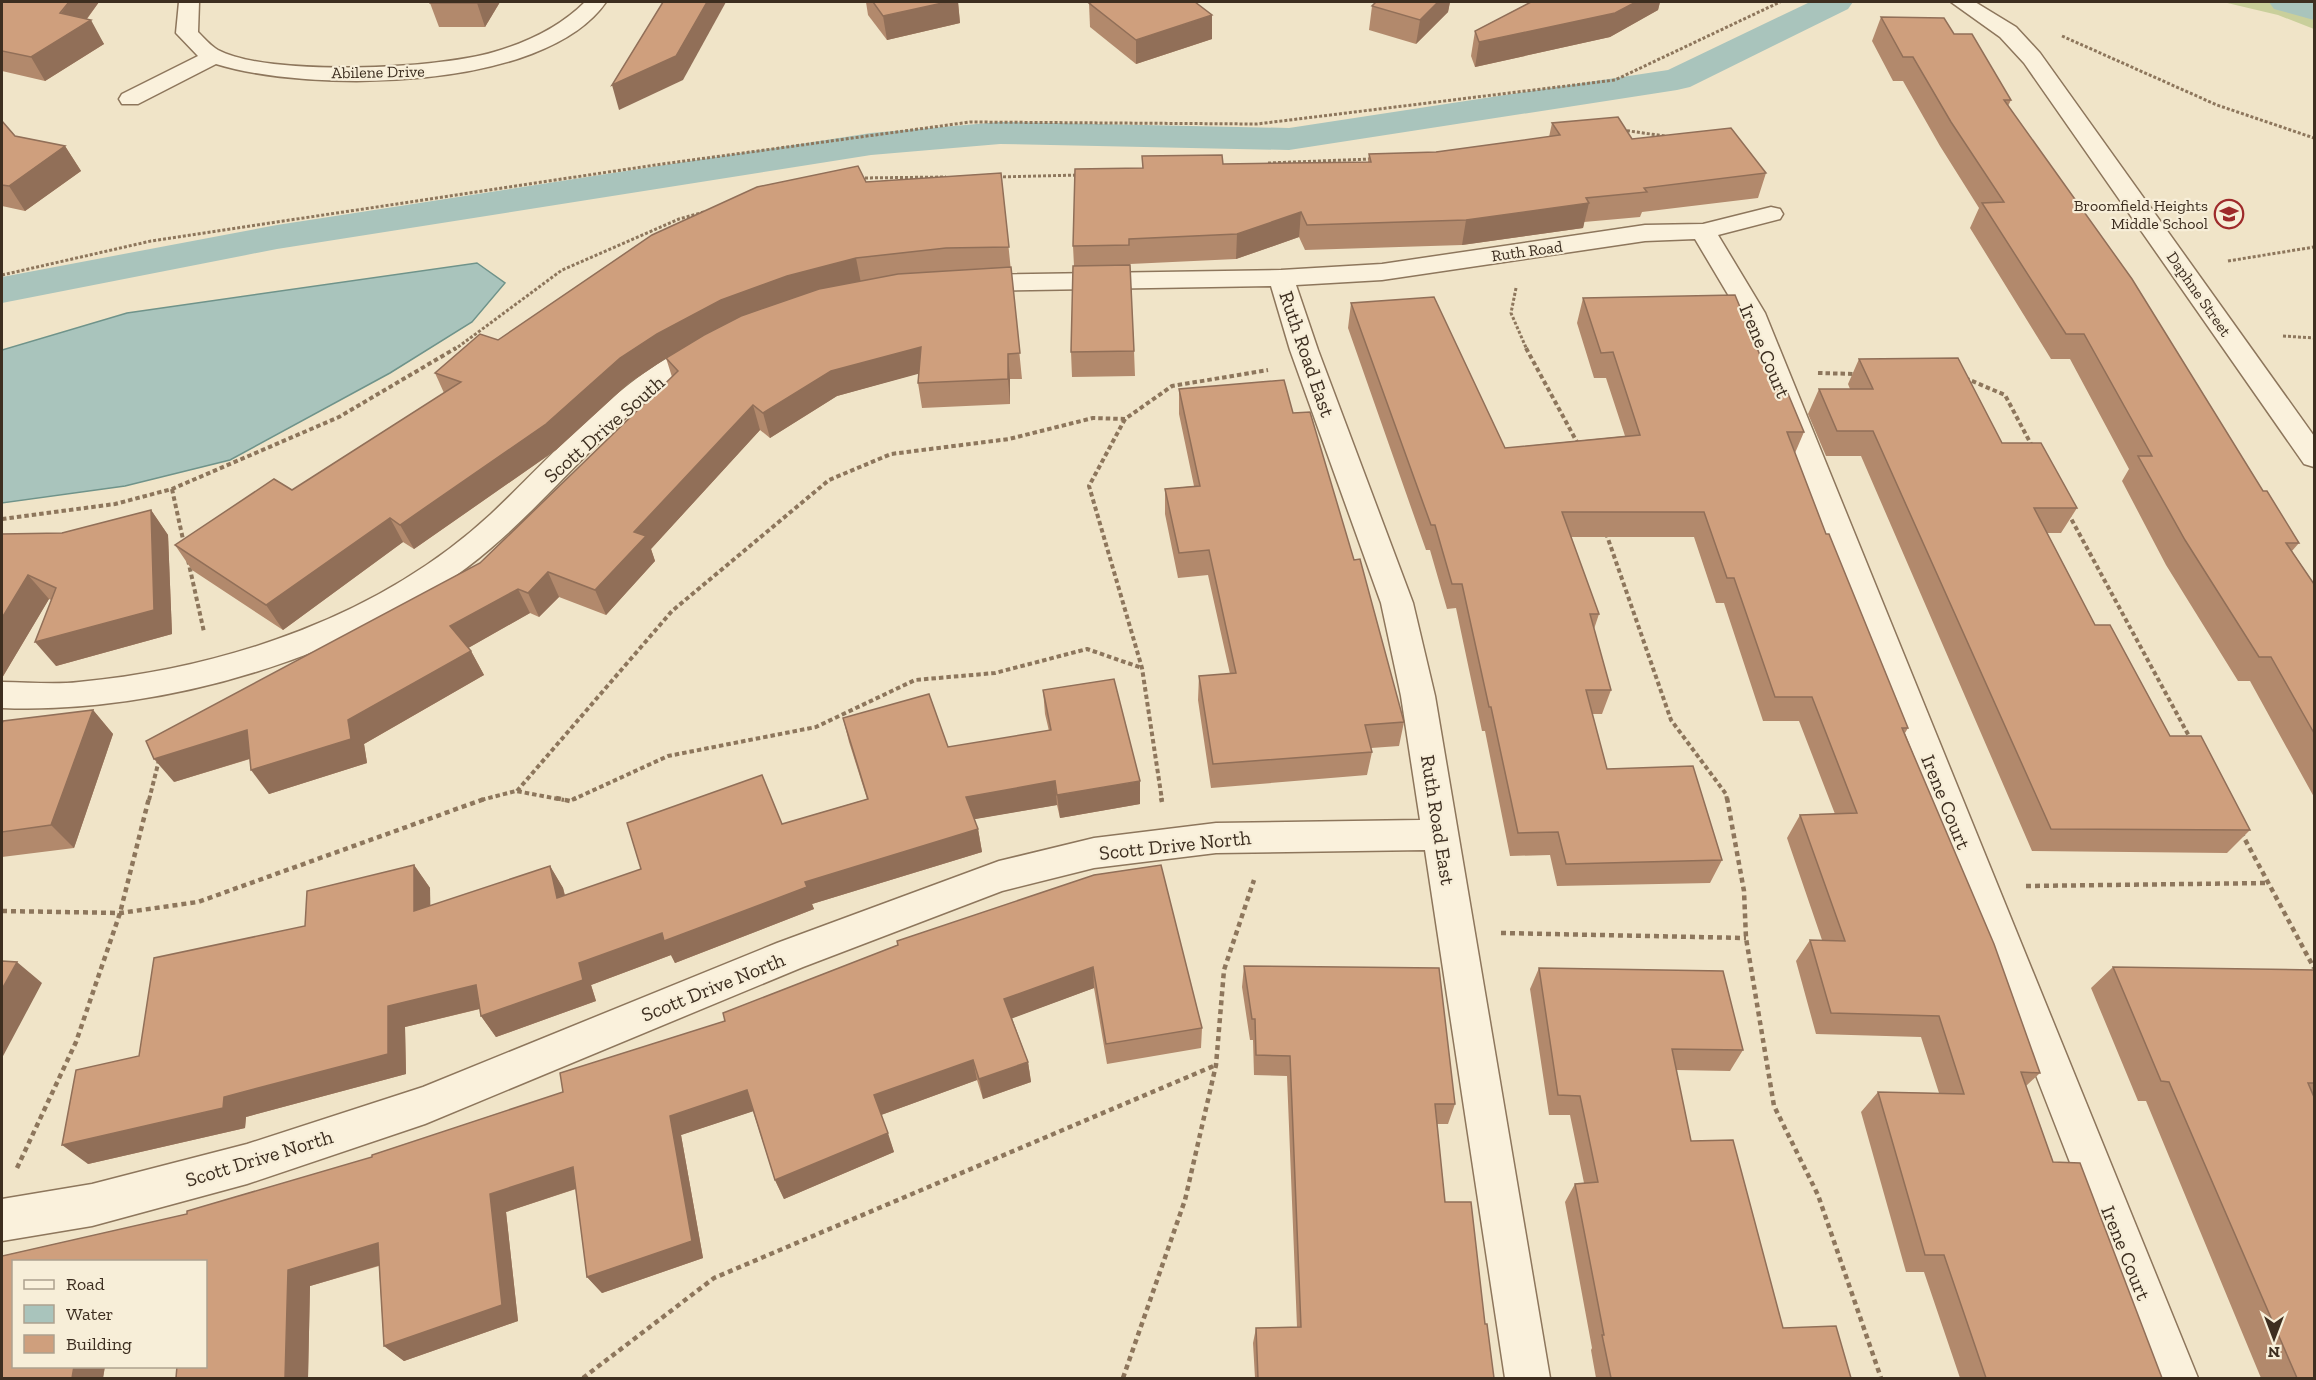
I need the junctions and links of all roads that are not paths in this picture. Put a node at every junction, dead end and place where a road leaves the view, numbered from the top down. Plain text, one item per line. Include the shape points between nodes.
1 (189, 2) edge
2 (596, 2) edge
3 (1961, 2) edge
4 (214, 56) junction
5 (130, 99) dead end
6 (1771, 214) dead end
7 (1703, 231) junction
8 (1281, 278) junction
9 (939, 284) edge
10 (738, 333) edge
11 (2314, 457) edge
12 (2, 695) edge
13 (1440, 835) junction
14 (2, 1220) edge
15 (1528, 1378) edge
16 (2176, 1378) edge

1 - 4 street, Abilene Drive via 184,25 190,41
2 - 4 street, Abilene Drive via 561,31 523,50 437,70 268,71 241,67
3 - 11 street, Daphne Street via 2008,32 2032,57
4 - 5 street
6 - 7 street, Ruth Road
7 - 8 street, Ruth Road via 1645,233 1382,272
7 - 16 street, Irene Court via 1752,313
8 - 9 street
8 - 13 street, Ruth Road East via 1397,603 1418,696
10 - 12 street, Scott Drive South via 640,391 478,542 433,576 362,616 293,645 191,676 76,695
13 - 14 street, Scott Drive North via 1216,838 1094,853 999,876 790,956 425,1105 247,1164 92,1205
13 - 15 street, Ruth Road East

